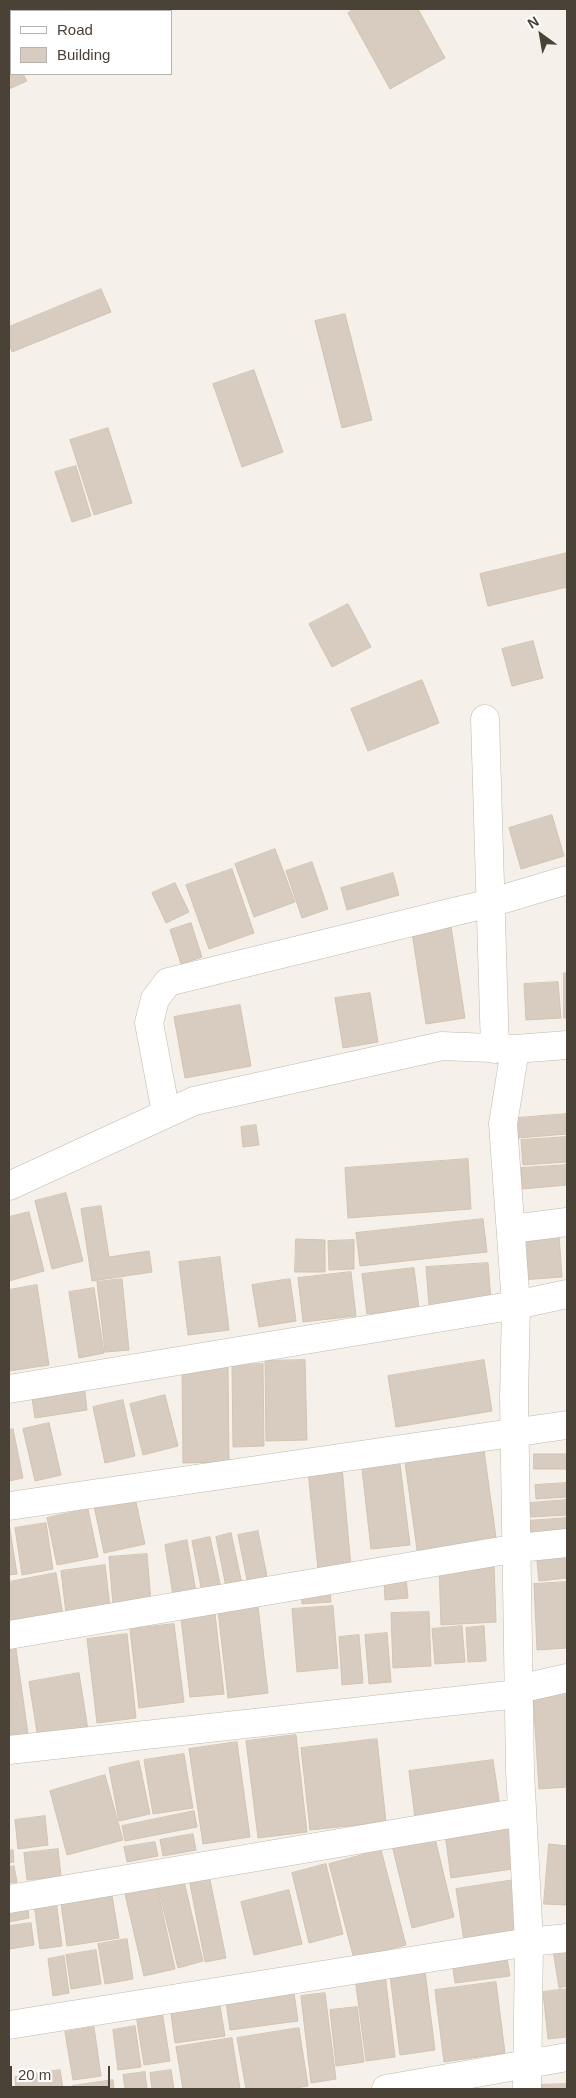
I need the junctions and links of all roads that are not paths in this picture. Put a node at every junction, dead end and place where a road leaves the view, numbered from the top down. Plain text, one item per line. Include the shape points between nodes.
1 (485, 719) dead end
2 (567, 880) edge
3 (490, 903) junction
4 (567, 1045) edge
5 (505, 1049) junction
6 (166, 1114) junction
7 (9, 1186) edge
8 (567, 1222) edge
9 (511, 1229) junction
10 (567, 1294) edge
11 (516, 1305) junction
12 (9, 1389) edge
13 (567, 1425) edge
14 (514, 1432) junction
15 (9, 1506) edge
16 (567, 1543) edge
17 (518, 1548) junction
18 (9, 1634) edge
19 (567, 1678) edge
20 (519, 1689) junction
21 (9, 1750) edge
22 (522, 1812) junction
23 (9, 1899) edge
24 (567, 1938) edge
25 (528, 1942) junction
26 (9, 2025) edge
27 (567, 2057) edge
28 (528, 2076) edge
29 (386, 2089) edge

1 - 3 street
2 - 3 street
3 - 5 street
3 - 6 street via 168,982 154,999 149,1023
4 - 5 street
5 - 6 street via 442,1046 194,1101
5 - 9 street via 503,1124
6 - 7 street
8 - 9 street
9 - 11 street
10 - 11 street
11 - 12 street
11 - 14 street
13 - 14 street
14 - 15 street
14 - 17 street
16 - 17 street
17 - 18 street
17 - 20 street
19 - 20 street
20 - 21 street via 518,1694
20 - 22 street
22 - 23 street
22 - 25 street
24 - 25 street
25 - 26 street
25 - 28 street
27 - 28 street
28 - 29 street

